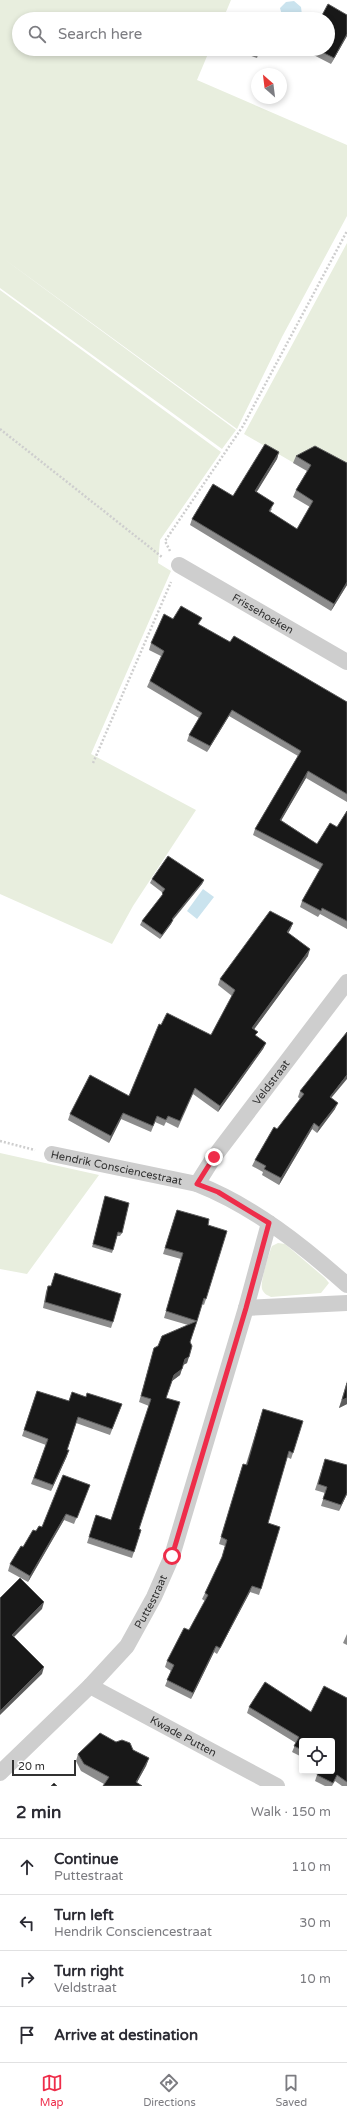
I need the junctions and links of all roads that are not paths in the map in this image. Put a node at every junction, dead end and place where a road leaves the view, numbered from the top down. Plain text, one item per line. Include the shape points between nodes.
1 (179, 565) road end
2 (347, 662) edge
3 (347, 982) edge
4 (52, 1154) road end
5 (197, 1184) junction
6 (269, 1223) junction
7 (347, 1285) edge
8 (347, 1303) edge
9 (246, 1308) junction
10 (90, 1686) junction
11 (0, 1773) edge
12 (277, 1786) edge

1 - 2 street, Frissehoeken
3 - 5 street, Veldstraat via 214,1157
4 - 5 street, Hendrik Consciencestraat
5 - 6 street, Hendrik Consciencestraat via 218,1192
6 - 7 street, Hendrik Consciencestraat via 313,1255
6 - 9 street, Puttestraat
8 - 9 street
9 - 10 street, Puttestraat via 172,1556 154,1597 127,1646
10 - 11 street, Puttestraat
10 - 12 street, Kwade Putten

